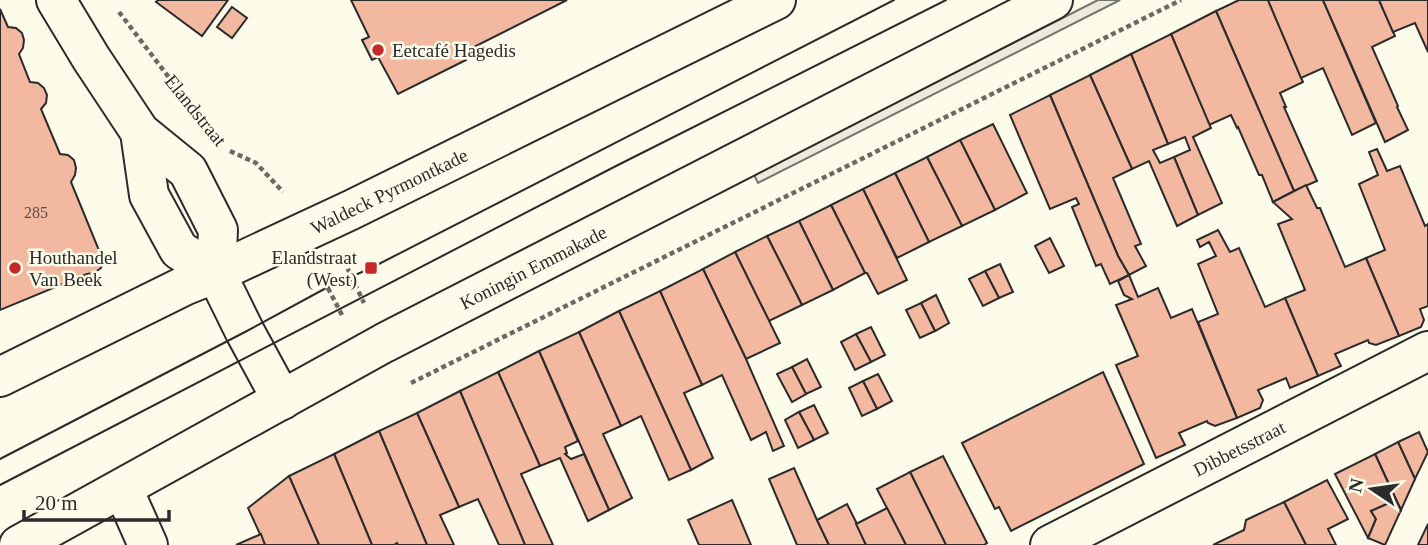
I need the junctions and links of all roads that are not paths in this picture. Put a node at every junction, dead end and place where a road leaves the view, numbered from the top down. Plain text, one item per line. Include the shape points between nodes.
1 (56, 0) edge
2 (776, 0) edge
3 (1053, 0) edge
4 (216, 273) junction
5 (1428, 351) edge
6 (0, 377) edge
7 (282, 400) junction
8 (123, 489) junction
9 (19, 545) edge
10 (148, 545) edge
11 (1050, 545) edge

1 - 4 main road via 140,132 188,171 218,230
2 - 4 main road, Waldeck Pyrmontkade
3 - 7 main road, Koningin Emmakade
4 - 6 main road, Waldeck Pyrmontkade
4 - 7 main road
5 - 11 main road, Dibbetsstraat
7 - 8 main road, Koningin Emmakade
8 - 9 main road, Koningin Emmakade
8 - 10 main road

